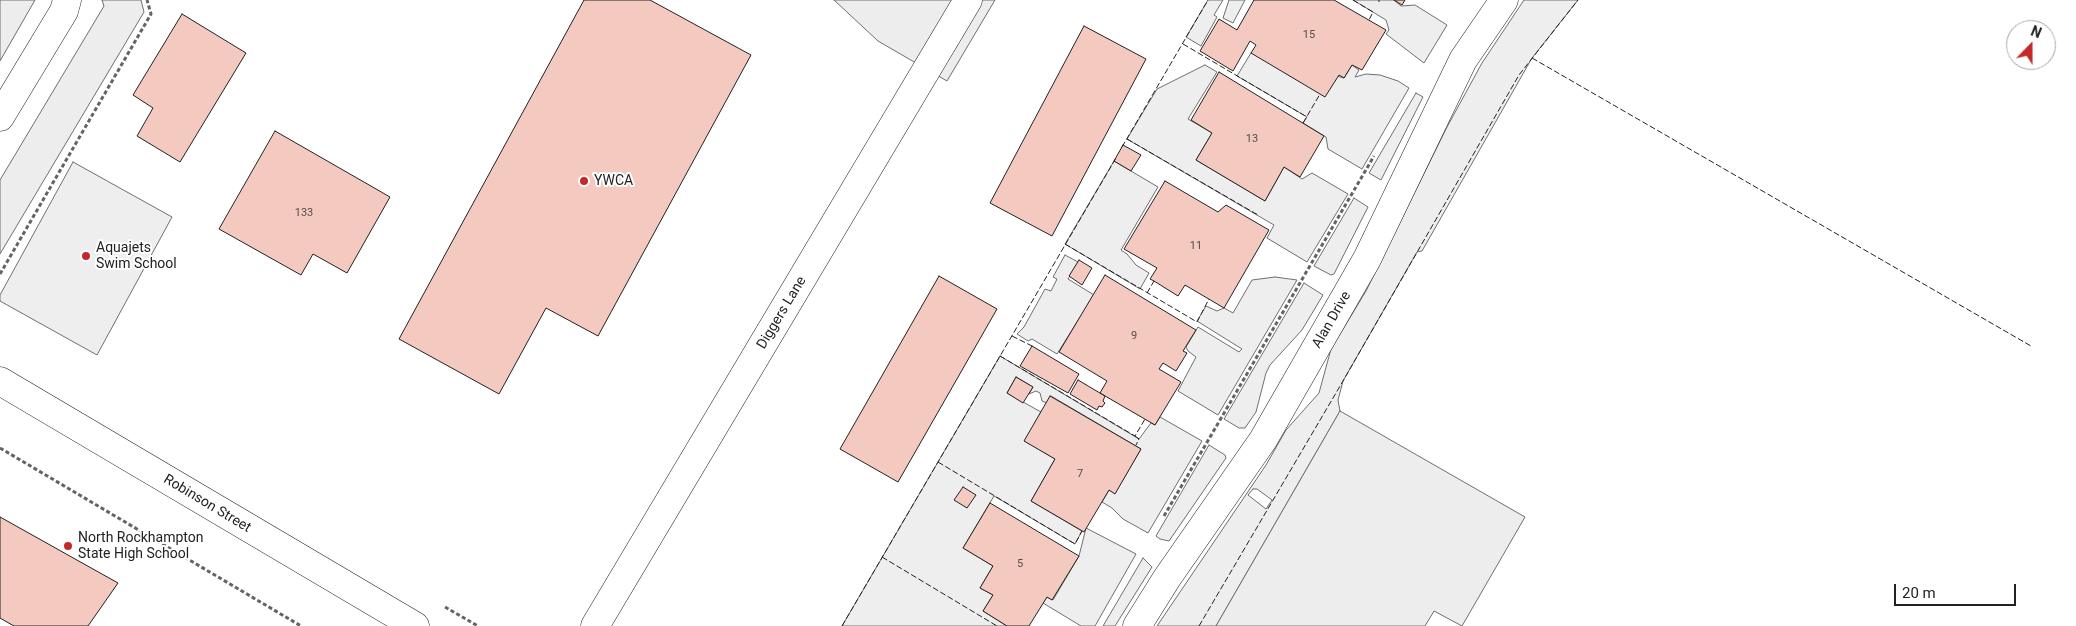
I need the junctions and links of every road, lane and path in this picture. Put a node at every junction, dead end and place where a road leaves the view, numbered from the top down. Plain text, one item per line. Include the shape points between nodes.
1 (67, 0) edge
2 (147, 0) edge
3 (968, 0) edge
4 (1504, 0) edge
5 (0, 117) edge
6 (1378, 150) dead end
7 (0, 274) edge
8 (0, 381) edge
9 (0, 448) edge
10 (1160, 522) dead end
11 (301, 626) edge
12 (415, 626) edge
13 (595, 626) edge
14 (1136, 626) edge

1 - 5 street via 64,11
2 - 7 path via 151,14
3 - 13 street, Diggers Lane
4 - 14 street, Alan Drive via 1464,60 1367,259 1263,440
6 - 10 path
8 - 12 street, Robinson Street
9 - 11 path

